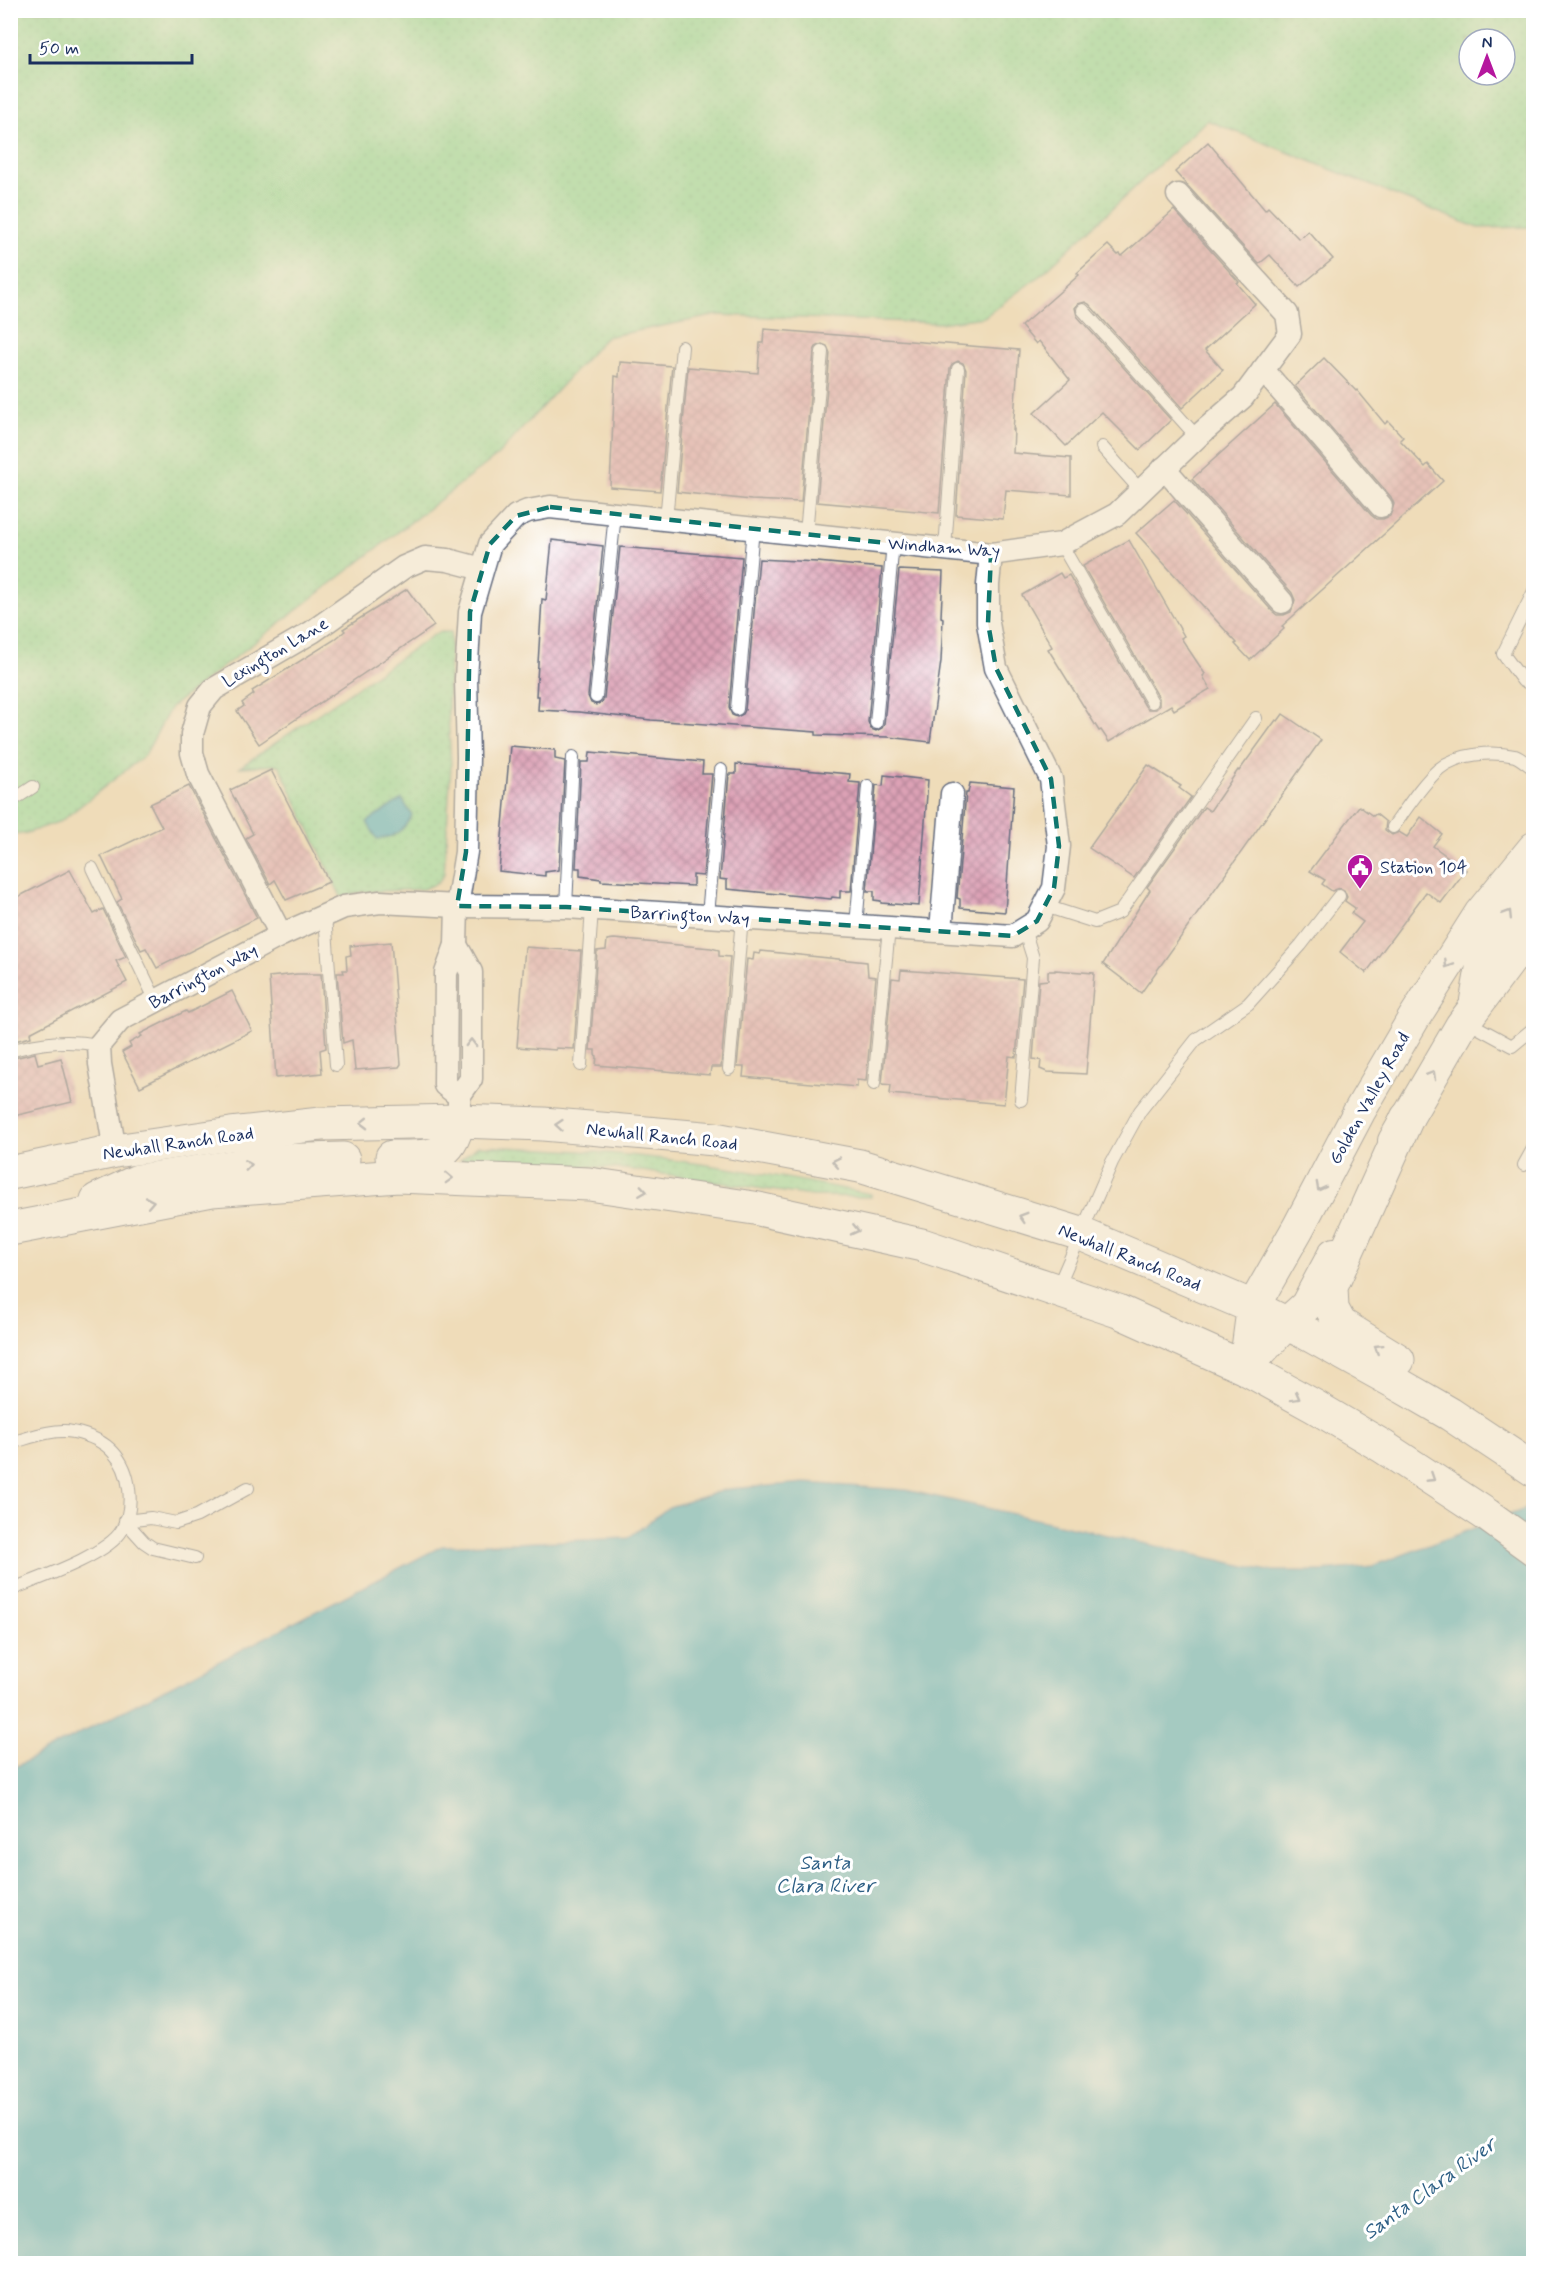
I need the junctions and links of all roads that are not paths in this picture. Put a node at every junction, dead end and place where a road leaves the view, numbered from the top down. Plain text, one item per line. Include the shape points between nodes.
1 (1178, 195) dead end
2 (1083, 310) dead end
3 (682, 347) dead end
4 (822, 352) dead end
5 (958, 369) dead end
6 (1263, 370) junction
7 (1197, 437) junction
8 (1102, 447) dead end
9 (1164, 468) junction
10 (1141, 491) junction
11 (1381, 506) dead end
12 (615, 514) junction
13 (666, 520) junction
14 (753, 528) junction
15 (806, 534) junction
16 (893, 543) junction
17 (1061, 544) junction
18 (945, 549) junction
19 (991, 554) junction
20 (482, 569) junction
21 (1533, 591) edge
22 (1282, 602) dead end
23 (1533, 684) edge
24 (596, 697) dead end
25 (1152, 702) dead end
26 (737, 709) dead end
27 (1256, 717) dead end
28 (876, 723) dead end
29 (573, 757) dead end
30 (1533, 769) edge
31 (721, 770) dead end
32 (868, 786) dead end
33 (33, 787) dead end
34 (952, 794) dead end
35 (10, 802) edge
36 (1394, 827) dead end
37 (1533, 857) edge
38 (92, 868) dead end
39 (1339, 896) dead end
40 (457, 906) junction
41 (1045, 906) junction
42 (566, 907) junction
43 (592, 909) junction
44 (708, 915) junction
45 (325, 916) junction
46 (742, 918) junction
47 (856, 926) junction
48 (890, 928) junction
49 (1533, 928) edge
50 (1024, 929) junction
51 (941, 931) junction
52 (281, 935) junction
53 (156, 1001) junction
54 (1470, 1013) junction
55 (1533, 1028) edge
56 (99, 1045) junction
57 (12, 1048) edge
58 (336, 1065) dead end
59 (581, 1065) dead end
60 (729, 1069) dead end
61 (874, 1084) dead end
62 (1021, 1100) dead end
63 (459, 1109) junction
64 (1407, 1118) junction
65 (1533, 1147) edge
66 (115, 1151) junction
67 (1524, 1165) dead end
68 (10, 1173) edge
69 (52, 1221) junction
70 (10, 1229) edge
71 (1081, 1234) junction
72 (1057, 1290) junction
73 (1253, 1307) junction
74 (1286, 1324) junction
75 (1245, 1368) junction
76 (1450, 1414) junction
77 (10, 1443) edge
78 (1533, 1470) edge
79 (248, 1488) dead end
80 (125, 1521) junction
81 (1533, 1550) edge
82 (195, 1558) dead end
83 (10, 1590) edge

1 - 6 street, Windham Way via 1287,314 1290,334
2 - 7 lane
3 - 13 lane
4 - 15 lane
5 - 18 lane
6 - 7 street, Windham Way via 1243,397
6 - 11 street
7 - 9 street, Windham Way
8 - 10 lane
9 - 10 street, Windham Way
9 - 22 street
10 - 17 street, Windham Way via 1117,514
12 - 13 street, Windham Way
12 - 20 street, Windham Way via 550,507 528,511 516,516 490,544
12 - 24 lane
13 - 14 street, Windham Way
14 - 15 street, Windham Way
14 - 26 lane
15 - 16 street, Windham Way
16 - 18 street, Windham Way
16 - 28 lane
17 - 19 street, Windham Way
17 - 25 lane
18 - 19 street, Windham Way
19 - 41 street via 988,623 996,668 1052,779 1059,846 1054,888
20 - 40 street via 470,612 466,852
20 - 52 street, Lexington Lane via 425,558 405,567 312,632 214,689 200,706 192,734 198,774
21 - 23 lane via 1503,654 1523,681
27 - 41 lane via 1120,912 1095,922
29 - 42 lane
30 - 36 lane via 1517,757 1486,754 1463,758 1441,768
31 - 44 lane
32 - 47 lane
33 - 35 lane
34 - 51 street
54 -> 37 main road via 1484,954 1511,909
37 -> 73 main road, Golden Valley Road via 1479,914 1414,1017
38 - 53 lane
39 - 71 lane via 1248,1004 1196,1040 1140,1111 1112,1162
40 - 42 street, Barrington Way
40 - 45 street, Barrington Way via 380,902 344,907
40 - 63 street via 456,945 471,972 471,1079
41 - 50 street via 1037,921
42 - 43 street, Barrington Way
43 - 44 street, Barrington Way
43 - 59 lane
44 - 46 street, Barrington Way
45 - 52 street, Barrington Way
45 - 58 lane
46 - 47 street, Barrington Way
46 - 60 lane
47 - 48 street, Barrington Way
48 - 51 street, Barrington Way
48 - 61 lane
49 - 54 main road
50 - 51 street, Barrington Way via 1013,936
50 - 62 lane via 1033,958
52 - 53 street, Barrington Way
53 - 56 street, Barrington Way via 120,1020
54 - 55 lane via 1512,1046
64 -> 54 main road
56 - 57 lane via 58,1041
56 - 66 street
63 -> 66 main road, Newhall Ranch Road
69 -> 63 main road via 138,1181 271,1161 426,1156 445,1151 455,1138
71 -> 63 main road, Newhall Ranch Road via 860,1166 715,1139 543,1124
64 - 74 main road via 1306,1306
76 -> 64 main road via 1428,1379 1340,1324 1332,1309 1332,1287
65 - 67 lane
66 - 68 main road, Newhall Ranch Road
69 - 70 main road
69 -> 72 main road via 212,1190 398,1176 589,1184 754,1208 922,1245
71 - 72 lane
71 - 73 main road, Newhall Ranch Road
72 - 75 main road via 1118,1311
73 - 74 main road, Newhall Ranch Road
73 - 75 main road, Golden Valley Road
74 - 75 main road
74 - 76 main road
75 -> 81 main road via 1382,1446
76 - 78 main road
77 - 80 lane via 71,1431 95,1438 114,1453 125,1473 129,1492
79 - 80 lane via 176,1523 152,1518
80 - 82 lane via 153,1548
80 - 83 lane via 122,1531 104,1547

